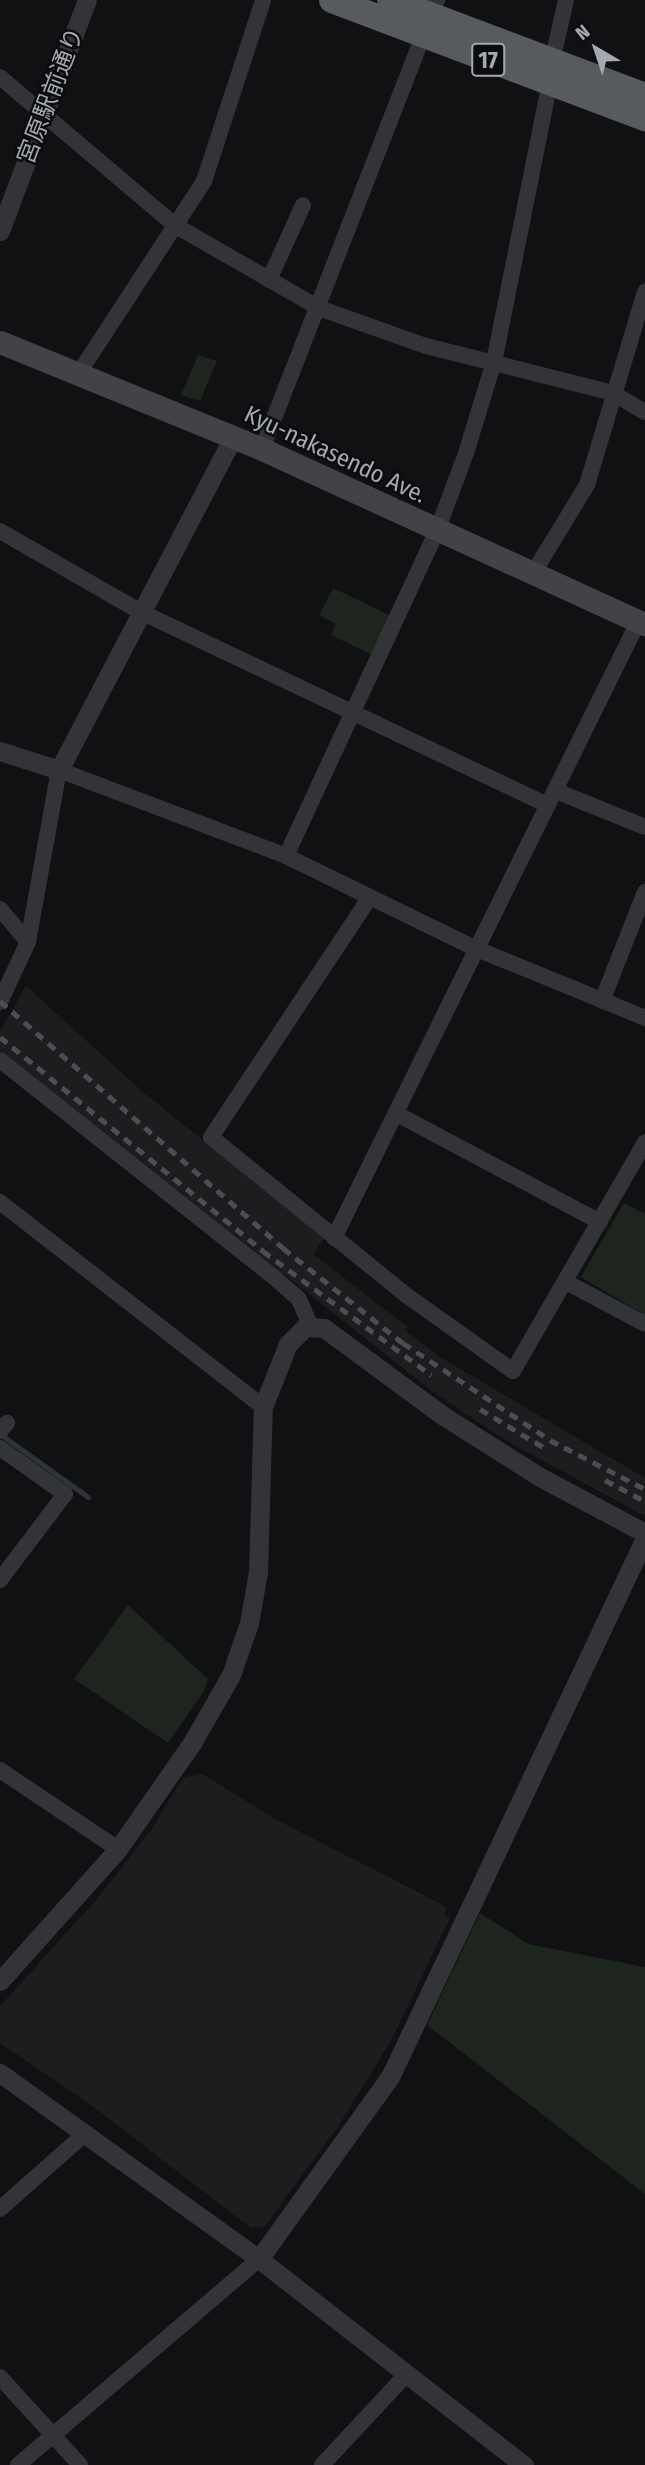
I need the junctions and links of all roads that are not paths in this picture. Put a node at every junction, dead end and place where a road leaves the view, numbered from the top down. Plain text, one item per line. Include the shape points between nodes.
1 (87, 0) edge
2 (263, 0) edge
3 (332, 0) edge
4 (390, 0) edge
5 (566, 0) edge
6 (431, 18) edge
7 (551, 73) junction
8 (0, 77) edge
9 (645, 96) edge
10 (45, 114) junction
11 (645, 118) edge
12 (303, 205) dead end
13 (4, 209) edge
14 (176, 226) junction
15 (0, 231) edge
16 (269, 279) junction
17 (645, 292) edge
18 (319, 308) junction
19 (0, 342) edge
20 (494, 362) junction
21 (77, 376) junction
22 (613, 393) junction
23 (645, 412) edge
24 (233, 437) junction
25 (262, 449) junction
26 (0, 531) edge
27 (437, 531) junction
28 (532, 575) junction
29 (141, 612) junction
30 (642, 623) edge
31 (354, 712) junction
32 (0, 751) edge
33 (59, 770) junction
34 (552, 798) junction
35 (645, 827) edge
36 (285, 856) junction
37 (645, 892) edge
38 (370, 897) junction
39 (0, 909) edge
40 (28, 942) junction
41 (477, 949) junction
42 (602, 1000) junction
43 (0, 1002) edge
44 (645, 1018) edge
45 (0, 1060) edge
46 (397, 1114) junction
47 (645, 1142) edge
48 (0, 1202) edge
49 (600, 1222) junction
50 (334, 1238) junction
51 (566, 1282) junction
52 (645, 1324) edge
53 (310, 1325) junction
54 (263, 1407) junction
55 (0, 1448) edge
56 (645, 1532) edge
57 (645, 1538) edge
58 (0, 1580) edge
59 (0, 1770) edge
60 (117, 1849) junction
61 (0, 1981) edge
62 (0, 2073) edge
63 (86, 2133) junction
64 (0, 2209) edge
65 (259, 2259) junction
66 (407, 2375) junction
67 (0, 2377) edge
68 (52, 2435) junction
69 (18, 2465) edge
70 (80, 2465) edge
71 (322, 2465) edge
72 (524, 2465) edge

1 - 10 street, 宮原駅前通り
2 - 14 street via 204,181
3 - 6 highway, 17
4 - 6 highway, 17
5 - 7 street
6 - 7 highway, 17
6 - 18 street
7 - 9 highway, 17
7 - 11 highway, 17
7 - 20 street
8 - 10 street
10 - 13 street, 宮原駅前通り
10 - 14 street
12 - 16 street
13 - 15 street, 宮原駅前通り
14 - 16 street
14 - 21 street
16 - 18 street
17 - 22 street
18 - 20 street via 426,346
18 - 25 street
19 - 21 main road, Kyu-nakasendo Ave.
20 - 22 street
20 - 27 street
21 - 24 main road, Kyu-nakasendo Ave.
22 - 23 street
22 - 28 street via 587,485
24 - 25 main road, Kyu-nakasendo Ave.
24 - 29 street
25 - 27 main road, Kyu-nakasendo Ave.
26 - 29 street
27 - 28 main road, Kyu-nakasendo Ave.
27 - 31 street
28 - 30 main road, Kyu-nakasendo Ave.
29 - 31 street
29 - 33 street
30 - 34 street
31 - 34 street
31 - 36 street
32 - 33 street
33 - 36 street
33 - 40 street
34 - 35 street
34 - 41 street
36 - 38 street
37 - 42 street
38 - 41 street
38 - 50 street via 211,1137
39 - 40 street
40 - 43 street
41 - 42 street
41 - 46 street
42 - 44 street
45 - 53 street via 276,1279 299,1299
46 - 49 street
46 - 50 street
47 - 49 street
48 - 54 street
49 - 51 street
50 - 51 street via 513,1371
51 - 52 street
53 - 54 street via 288,1344
53 - 56 street via 324,1328 442,1415 540,1477
54 - 60 street via 258,1572 234,1666 192,1744
55 - 58 street via 65,1494
57 - 65 street via 390,2077
59 - 60 street
60 - 61 street
62 - 63 street
63 - 64 street
63 - 65 street
65 - 66 street
65 - 68 street
66 - 71 street
66 - 72 street
67 - 68 street
68 - 69 street
68 - 70 street

